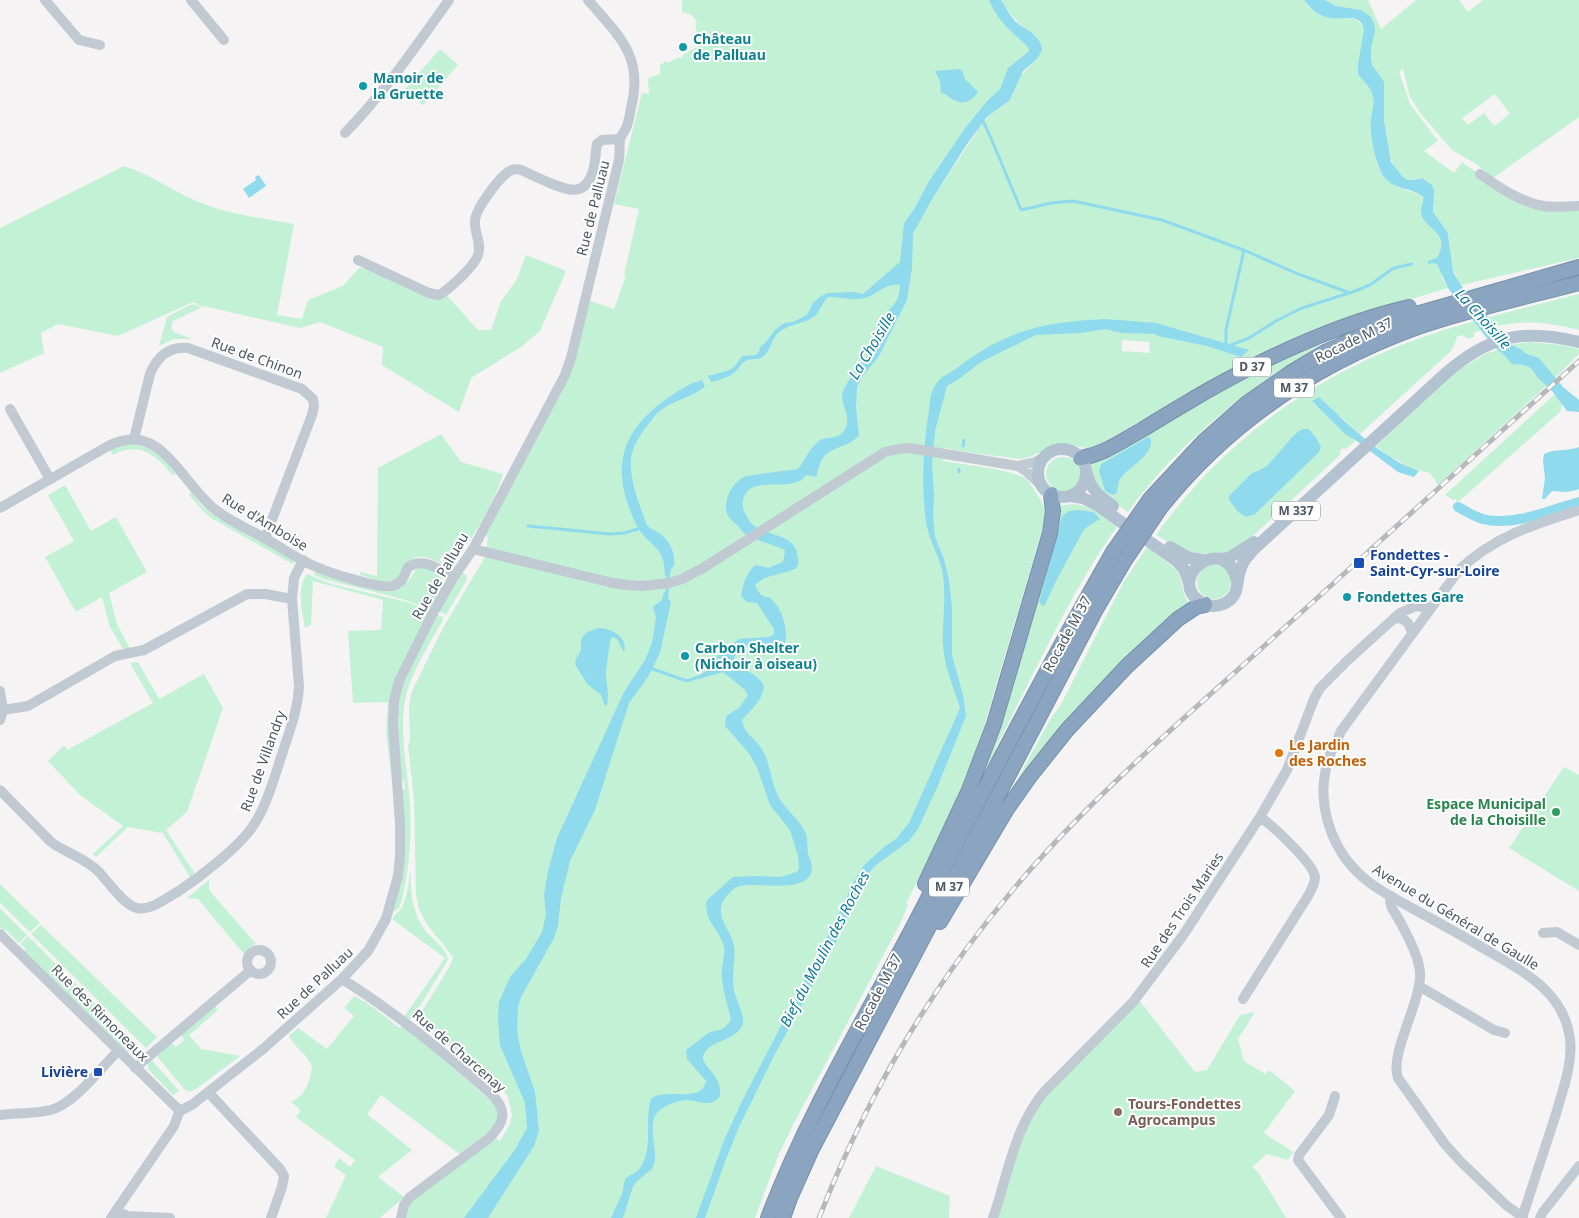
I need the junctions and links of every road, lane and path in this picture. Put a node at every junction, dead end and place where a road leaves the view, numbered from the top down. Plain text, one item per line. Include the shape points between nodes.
1 (45, 0) edge
2 (191, 0) edge
3 (449, 0) edge
4 (588, 0) edge
5 (224, 40) dead end
6 (100, 46) dead end
7 (345, 134) dead end
8 (620, 139) junction
9 (1480, 174) dead end
10 (1579, 206) edge
11 (358, 260) dead end
12 (1579, 267) edge
13 (1579, 283) edge
14 (1434, 307) junction
15 (1503, 335) junction
16 (1579, 335) edge
17 (1579, 342) edge
18 (10, 409) dead end
19 (134, 439) junction
20 (1365, 442) junction
21 (1045, 457) junction
22 (1081, 458) junction
23 (1018, 466) junction
24 (1087, 473) junction
25 (50, 479) junction
26 (1040, 484) junction
27 (1051, 495) junction
28 (1070, 496) junction
29 (1156, 503) junction
30 (0, 508) edge
31 (1579, 510) edge
32 (265, 538) junction
33 (473, 549) junction
34 (1219, 559) junction
35 (303, 560) junction
36 (1204, 560) junction
37 (453, 578) junction
38 (1237, 581) junction
39 (1190, 583) junction
40 (292, 599) junction
41 (1205, 605) junction
42 (1431, 608) junction
43 (1396, 618) junction
44 (1412, 633) junction
45 (0, 691) edge
46 (2, 715) edge
47 (0, 790) edge
48 (1260, 817) junction
49 (1392, 896) junction
50 (1543, 932) dead end
51 (0, 934) edge
52 (915, 938) junction
53 (1579, 944) edge
54 (251, 970) dead end
55 (342, 979) junction
56 (1418, 986) junction
57 (1243, 999) dead end
58 (1505, 1033) dead end
59 (118, 1051) junction
60 (135, 1068) junction
61 (208, 1092) junction
62 (1335, 1096) dead end
63 (180, 1112) junction
64 (0, 1115) edge
65 (1579, 1166) edge
66 (114, 1215) edge
67 (170, 1218) edge
68 (271, 1218) edge
69 (401, 1218) edge
70 (768, 1218) edge
71 (783, 1218) edge
72 (993, 1218) edge
73 (1341, 1218) edge
74 (1522, 1218) edge
75 (1540, 1218) edge

1 - 6 street via 79,40
2 - 5 street
3 - 7 street via 396,75
4 - 8 street, Rue de Palluau via 623,42 633,63 635,94
8 - 11 street via 602,140 597,144 591,176 577,190 566,190 521,170 507,173 481,204 476,215 480,244 476,260 441,294 429,293
8 - 33 street, Rue de Palluau via 619,160 571,358
9 - 10 street via 1523,200 1543,206
12 - 14 highway, Rocade M 37 / M 37
13 - 29 highway, Rocade M 37 / M 37 via 1420,327 1319,372 1240,426
14 - 22 highway, D 37 via 1420,304 1396,310 1304,343 1262,361 1103,453
14 - 29 highway, Rocade M 37 / M 37 via 1398,318 1327,351 1247,403 1204,441
15 - 16 main road, M 337 via 1539,327
15 - 17 main road, M 337 via 1536,334
15 - 20 main road, M 337 via 1454,356
18 - 25 street
19 - 25 street via 114,443
19 - 32 street, Rue d'Amboise via 158,448 208,503
19 - 32 street, Rue de Chinon via 150,374 163,354 176,348 188,348 307,392 313,399 312,415
20 - 34 main road, M 337 via 1251,544 1229,558
20 - 38 main road, M 337 via 1250,554
21 - 22 main road via 1050,452 1063,449
21 - 23 street
21 - 26 main road via 1038,469
22 - 24 main road
23 - 26 street
23 - 33 street via 922,450 885,452 703,568 667,584 613,583
24 - 28 main road via 1083,486
24 - 36 main road via 1091,487 1106,501 1181,554
25 - 30 street
26 - 27 main road
27 - 28 main road
27 - 52 highway via 1050,533 994,724 969,790 909,918
28 - 39 main road via 1097,505 1177,562
29 - 52 highway, Rocade M 37 / M 37, bridge via 1083,604
31 - 42 street, Avenue du Général de Gaulle via 1531,526 1490,545 1459,570
32 - 35 street, Rue d'Amboise
33 - 37 street, Rue de Palluau
34 - 36 main road
34 - 38 main road via 1231,567
35 - 37 street, Rue d'Amboise via 315,567 386,587 402,581 412,565 427,563
35 - 40 street, Rue de Villandry via 294,578
36 - 39 main road via 1193,570
37 - 55 street, Rue de Palluau via 403,673 394,701 400,856 394,893 386,919 373,943
38 - 41 main road via 1228,602
39 - 41 main road via 1194,596
40 - 46 street via 247,594 144,650 115,656 32,704
40 - 47 street, Rue de Villandry via 299,700 262,810 242,840 186,886 148,907 136,908 127,903 88,862 51,842
41 - 52 highway via 1178,619 1127,666 1067,730 1007,809 934,933
42 - 43 street, Rue des Trois Maries via 1416,606
42 - 44 street, Avenue du Général de Gaulle
43 - 44 street via 1406,621
43 - 48 street, Rue des Trois Maries via 1317,692 1287,770
44 - 49 street, Avenue du Général de Gaulle via 1341,731 1324,781 1325,814 1340,850 1370,882
45 - 46 street
48 - 57 street via 1304,859 1315,878 1308,896
48 - 72 street, Rue des Trois Maries via 1184,934 1133,1002 1033,1104 1020,1132
49 - 56 street via 1392,908 1419,963
49 - 74 street, Avenue du Général de Gaulle via 1519,969 1556,1001 1565,1021 1570,1040 1568,1071
50 - 53 street via 1556,932
51 - 59 street, Rue des Rimoneaux
52 - 70 highway, Rocade M 37 / M 37 via 799,1144
52 - 71 highway, Rocade M 37 / M 37 via 812,1150
54 - 60 street
55 - 61 street, Rue de Palluau via 263,1049
55 - 69 street, Rue de Charcenay via 417,1032 488,1092 502,1108 497,1131 410,1198 404,1205
56 - 58 street via 1494,1030
56 - 74 street via 1399,1054 1398,1078 1444,1143
59 - 60 street, Rue des Rimoneaux
59 - 64 street via 64,1104 34,1113
60 - 63 street, Rue des Rimoneaux
61 - 63 street, Rue de Palluau
61 - 68 street via 284,1176
62 - 73 street via 1329,1115 1298,1160
63 - 66 street via 174,1126
65 - 75 street
66 - 67 street

